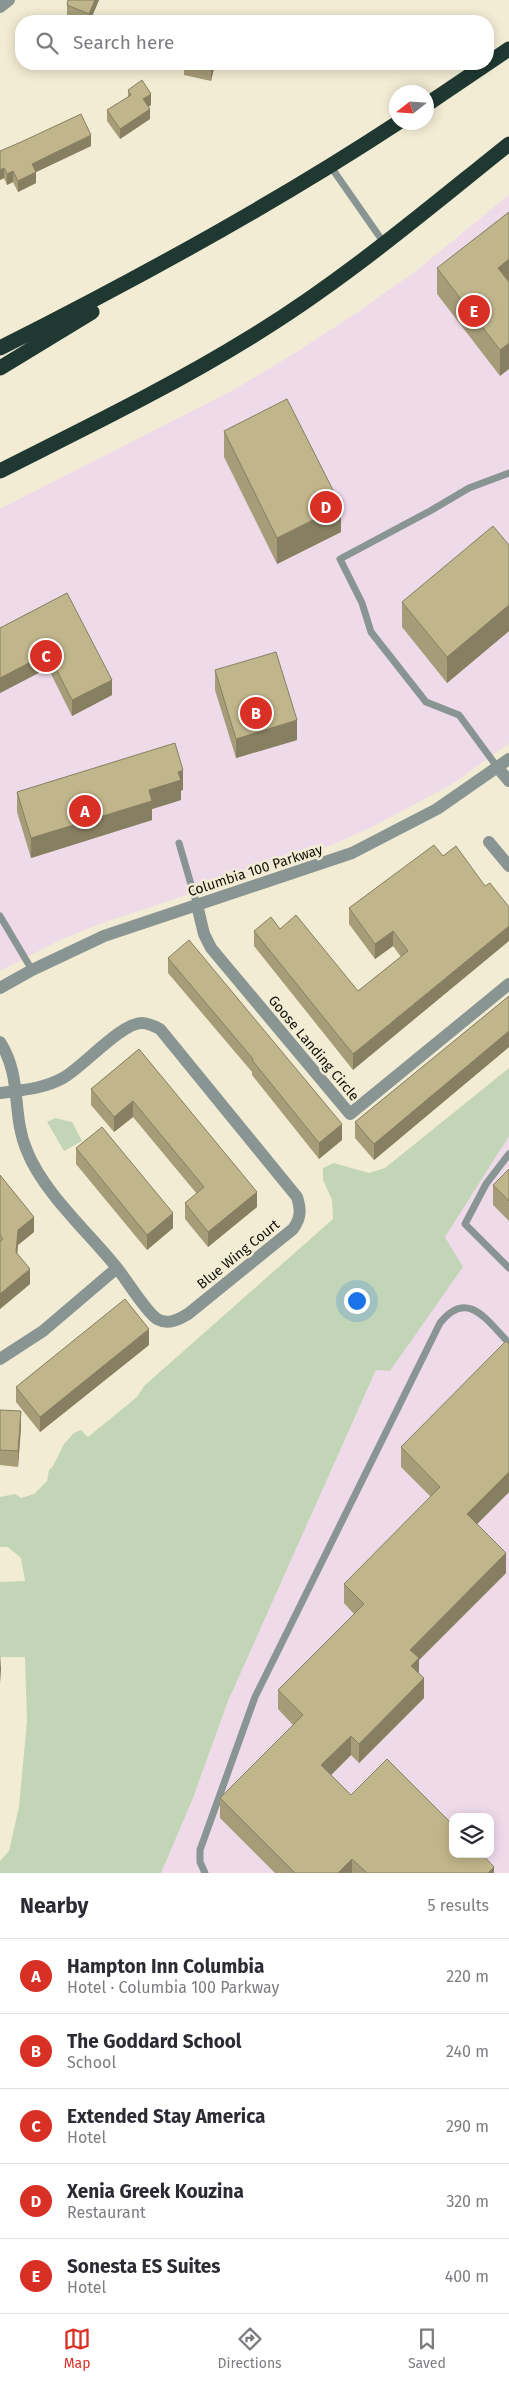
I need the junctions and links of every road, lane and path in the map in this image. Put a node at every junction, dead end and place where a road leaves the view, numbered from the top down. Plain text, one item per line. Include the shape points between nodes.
1 (8, 0) edge
2 (0, 7) edge
3 (509, 50) edge
4 (494, 60) edge
5 (479, 70) edge
6 (434, 100) edge
7 (389, 129) edge
8 (509, 144) edge
9 (331, 167) junction
10 (203, 242) junction
11 (384, 244) junction
12 (0, 348) edge
13 (0, 368) edge
14 (0, 471) edge
15 (509, 473) edge
16 (509, 759) edge
17 (498, 768) junction
18 (509, 781) edge
19 (489, 842) dead end
20 (179, 843) dead end
21 (509, 866) edge
22 (197, 905) junction
23 (0, 916) edge
24 (32, 970) junction
25 (509, 984) edge
26 (0, 988) edge
27 (0, 1042) edge
28 (16, 1091) junction
29 (0, 1094) edge
30 (509, 1154) edge
31 (117, 1268) junction
32 (509, 1268) edge
33 (509, 1343) edge
34 (0, 1359) edge
35 (205, 1873) edge

1 - 2 street
3 - 4 highway
5 - 6 highway
7 - 9 highway
8 - 11 highway
9 - 10 highway
9 - 11 lane
10 - 12 highway
10 - 13 highway
11 - 14 highway via 252,337 166,386
15 - 17 lane via 469,488 340,559 362,603 371,632 426,702 459,716
16 - 17 street, Columbia 100 Parkway
17 - 18 street
17 - 22 street, Columbia 100 Parkway via 437,809 352,852
19 - 21 street
20 - 22 lane
22 - 24 street, Columbia 100 Parkway via 104,936
22 - 25 street, Goose Landing Circle via 211,948 350,1114
23 - 24 lane
24 - 26 street, Columbia 100 Parkway
27 - 28 street, Blue Wing Court via 15,1073
28 - 29 street
28 - 31 street, Blue Wing Court via 26,1151 41,1178
28 - 31 street, Blue Wing Court via 46,1086 64,1077 124,1029 142,1023 151,1025 160,1030 297,1197 299,1220 293,1229 176,1321 155,1318
30 - 32 lane via 486,1184 465,1224
31 - 34 street via 43,1331
33 - 35 lane via 474,1309 465,1306 448,1312 440,1323 255,1697 200,1850 200,1862

